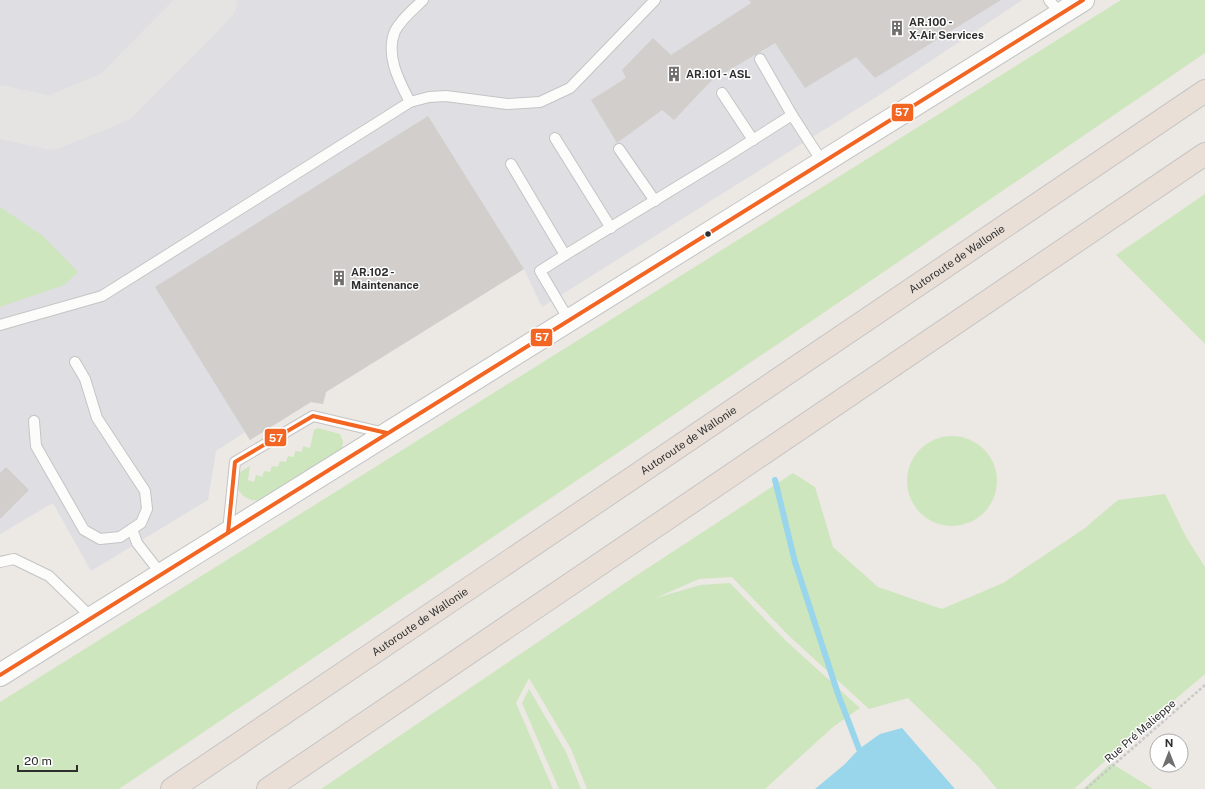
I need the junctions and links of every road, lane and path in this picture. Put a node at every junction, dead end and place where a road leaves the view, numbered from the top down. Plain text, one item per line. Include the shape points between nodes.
1 (422, 0) edge
2 (655, 0) edge
3 (1083, 0) edge
4 (1055, 7) edge
5 (760, 59) dead end
6 (1205, 91) edge
7 (722, 93) dead end
8 (410, 102) junction
9 (792, 115) junction
10 (555, 138) dead end
11 (752, 140) junction
12 (619, 149) dead end
13 (1205, 154) edge
14 (823, 163) junction
15 (511, 164) dead end
16 (655, 201) junction
17 (610, 228) junction
18 (565, 255) junction
19 (569, 320) junction
20 (0, 325) edge
21 (75, 362) dead end
22 (34, 421) dead end
23 (387, 433) junction
24 (132, 529) junction
25 (228, 533) junction
26 (0, 562) edge
27 (162, 575) junction
28 (91, 619) junction
29 (0, 675) edge
30 (1205, 685) edge
31 (172, 789) edge
32 (268, 789) edge
33 (1086, 789) edge

1 - 8 lane via 404,18 396,30 393,42 392,56 396,72
2 - 8 lane via 570,88 540,102 507,104 446,96
3 - 4 street
4 - 14 street
5 - 9 lane
6 - 31 highway, Autoroute de Wallonie
7 - 11 lane
8 - 20 lane via 102,296
9 - 11 lane
9 - 14 lane
10 - 17 lane
11 - 16 lane
12 - 16 lane
13 - 32 highway
14 - 19 street
15 - 18 lane
16 - 17 lane
17 - 18 lane
18 - 19 lane via 540,271
19 - 23 street
21 - 24 lane via 85,379 97,418 145,491 147,509 141,523
22 - 24 lane via 36,446 84,530 100,539 120,537
23 - 25 street
23 - 25 lane via 313,416 235,462
24 - 27 lane via 137,543
25 - 27 street
26 - 28 lane via 14,559 49,576
27 - 28 street
28 - 29 street
30 - 33 path, Rue Pré Malieppe

